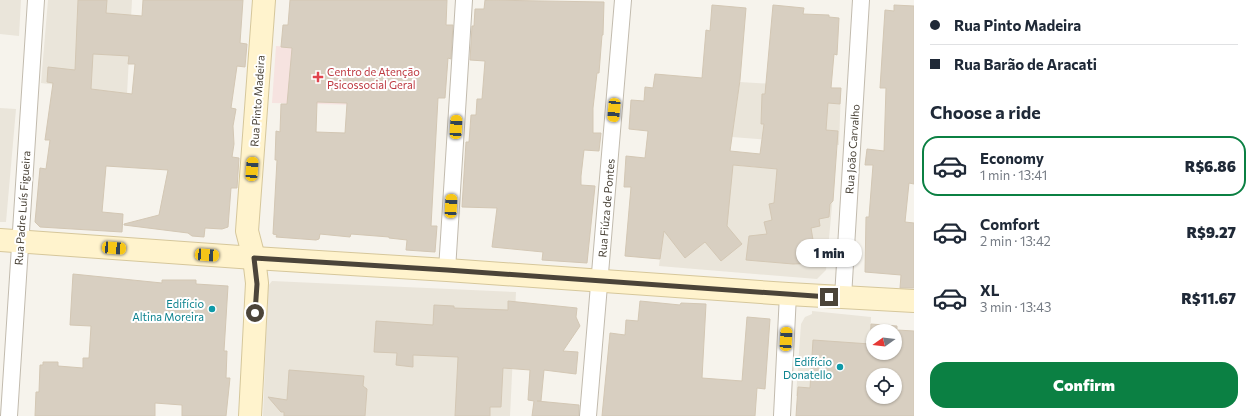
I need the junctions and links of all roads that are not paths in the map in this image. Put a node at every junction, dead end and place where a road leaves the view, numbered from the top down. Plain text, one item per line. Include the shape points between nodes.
1 (36, 0) edge
2 (264, 0) edge
3 (464, 0) edge
4 (623, 0) edge
5 (862, 0) edge
6 (10, 241) edge
7 (254, 258) junction
8 (447, 270) junction
9 (600, 282) junction
10 (788, 294) junction
11 (843, 297) junction
12 (914, 301) edge
13 (9, 416) edge
14 (250, 416) edge
15 (588, 416) edge
16 (782, 416) edge

1 - 6 street, Rua Padre Luís Figueira
2 - 7 street, Rua Pinto Madeira via 248,231
3 - 8 street
4 - 9 street, Rua Fiúza de Pontes
5 - 11 street, Rua João Carvalho
6 - 7 street
6 - 13 street, Rua Padre Luís Figueira
7 - 8 street
7 - 14 street, Rua Pinto Madeira via 257,284
8 - 9 street
9 - 10 street
9 - 15 street, Rua Fiúza de Pontes
10 - 11 street
10 - 16 street
11 - 12 street

